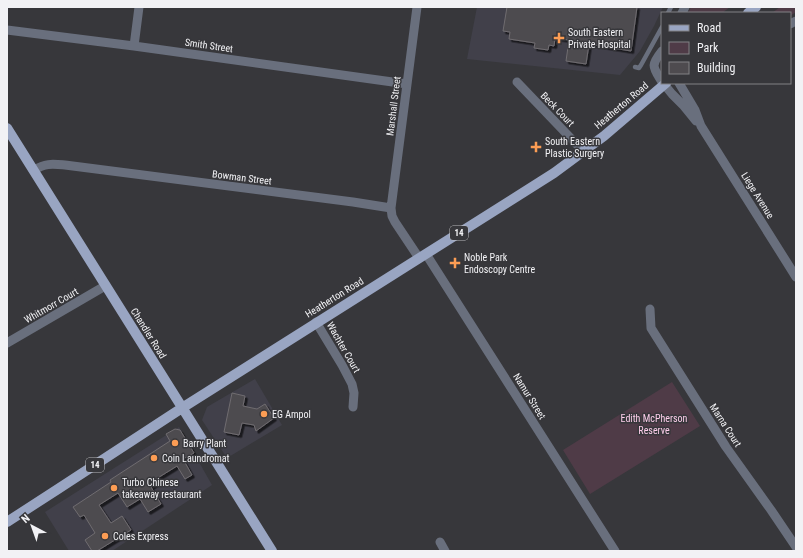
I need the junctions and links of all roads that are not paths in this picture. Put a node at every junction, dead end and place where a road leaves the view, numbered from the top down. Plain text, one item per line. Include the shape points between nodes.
1 (139, 7) edge
2 (417, 7) edge
3 (661, 29) edge
4 (7, 30) edge
5 (134, 46) junction
6 (661, 52) edge
7 (635, 67) dead end
8 (661, 78) edge
9 (517, 82) dead end
10 (407, 84) junction
11 (663, 84) edge
12 (665, 84) edge
13 (680, 84) edge
14 (701, 126) junction
15 (7, 128) edge
16 (583, 151) junction
17 (34, 170) junction
18 (391, 208) junction
19 (422, 256) junction
20 (796, 276) edge
21 (105, 286) junction
22 (650, 309) dead end
23 (316, 322) junction
24 (7, 343) edge
25 (353, 407) dead end
26 (182, 408) junction
27 (7, 522) edge
28 (440, 542) dead end
29 (796, 547) edge
30 (272, 551) edge
31 (445, 551) edge
32 (615, 551) edge

1 - 5 street
2 - 10 street, Marshall Street
3 - 7 lane via 641,65
4 - 5 street, Smith Street
5 - 10 street, Smith Street
6 - 8 street via 654,65
9 - 16 street, Beck Court
10 - 18 street, Marshall Street
11 - 16 main road, Heatherton Road / 14 via 613,129
12 - 14 street, Liege Avenue
13 - 14 street, Liege Avenue
14 - 20 street, Liege Avenue
15 - 17 main road, Chandler Road
16 - 19 main road, Heatherton Road / 14
17 - 18 street, Bowman Street via 42,165 65,165
17 - 21 main road, Chandler Road
18 - 19 street via 395,222
19 - 23 main road, Heatherton Road / 14
19 - 32 street, Namur Street
21 - 24 street, Whitmorr Court
21 - 26 main road, Chandler Road
22 - 29 street, Marna Court via 651,328 726,447
23 - 25 street, Wachter Court via 352,384
23 - 26 main road, Heatherton Road / 14
26 - 27 main road, Heatherton Road / 14
26 - 30 main road, Chandler Road
28 - 31 street

